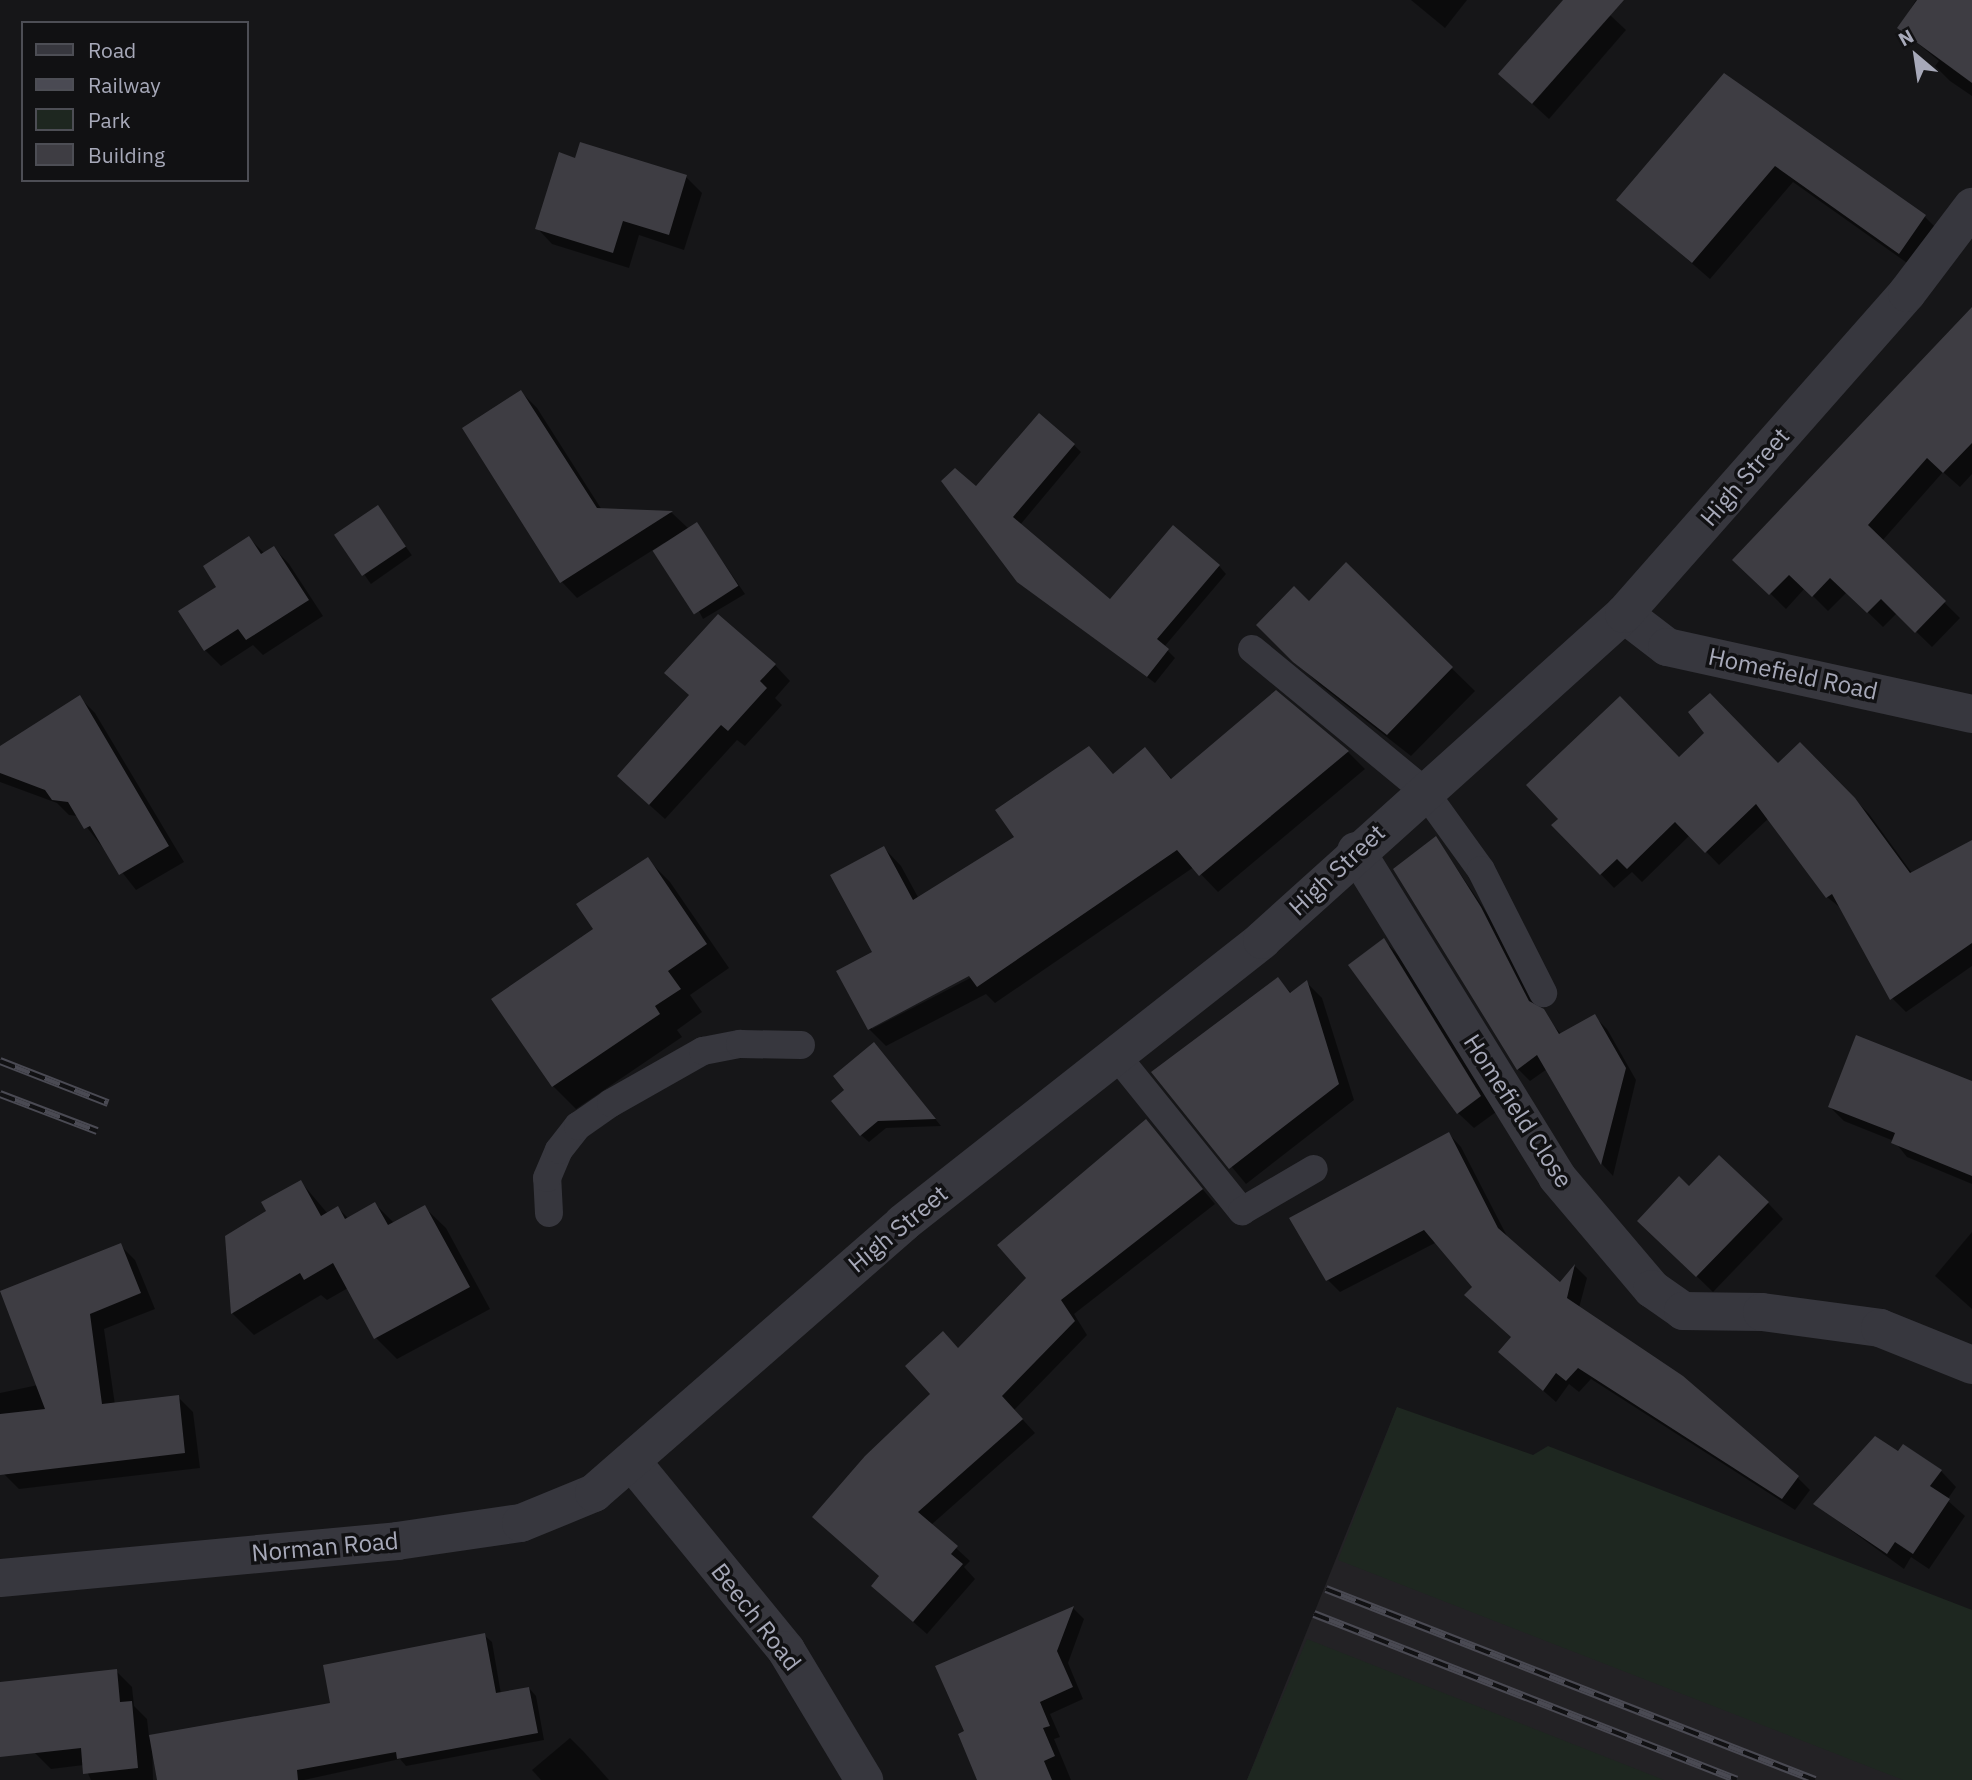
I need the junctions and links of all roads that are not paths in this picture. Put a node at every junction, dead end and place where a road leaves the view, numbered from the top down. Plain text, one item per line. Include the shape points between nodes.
1 (1972, 208) edge
2 (1624, 614) junction
3 (1252, 649) dead end
4 (1972, 714) edge
5 (1424, 792) junction
6 (1356, 851) junction
7 (1543, 993) dead end
8 (802, 1045) dead end
9 (1116, 1055) junction
10 (1314, 1169) dead end
11 (548, 1213) dead end
12 (1972, 1366) edge
13 (634, 1463) junction
14 (0, 1578) edge
15 (864, 1780) edge

1 - 2 street, High Street via 1907,293
2 - 4 street, Homefield Road via 1667,647
2 - 5 street, High Street
3 - 5 lane
5 - 6 street, High Street
5 - 7 lane via 1481,870
6 - 9 street, High Street via 1262,940
6 - 12 street, Homefield Close via 1557,1178 1652,1289 1683,1311 1762,1312 1880,1328
8 - 11 lane via 753,1044 702,1051 611,1103 578,1126 559,1150 547,1178
9 - 10 lane via 1242,1211
9 - 13 street, High Street via 902,1223
13 - 14 street, Norman Road via 594,1493 521,1523 397,1541
13 - 15 street, Beech Road via 786,1650

